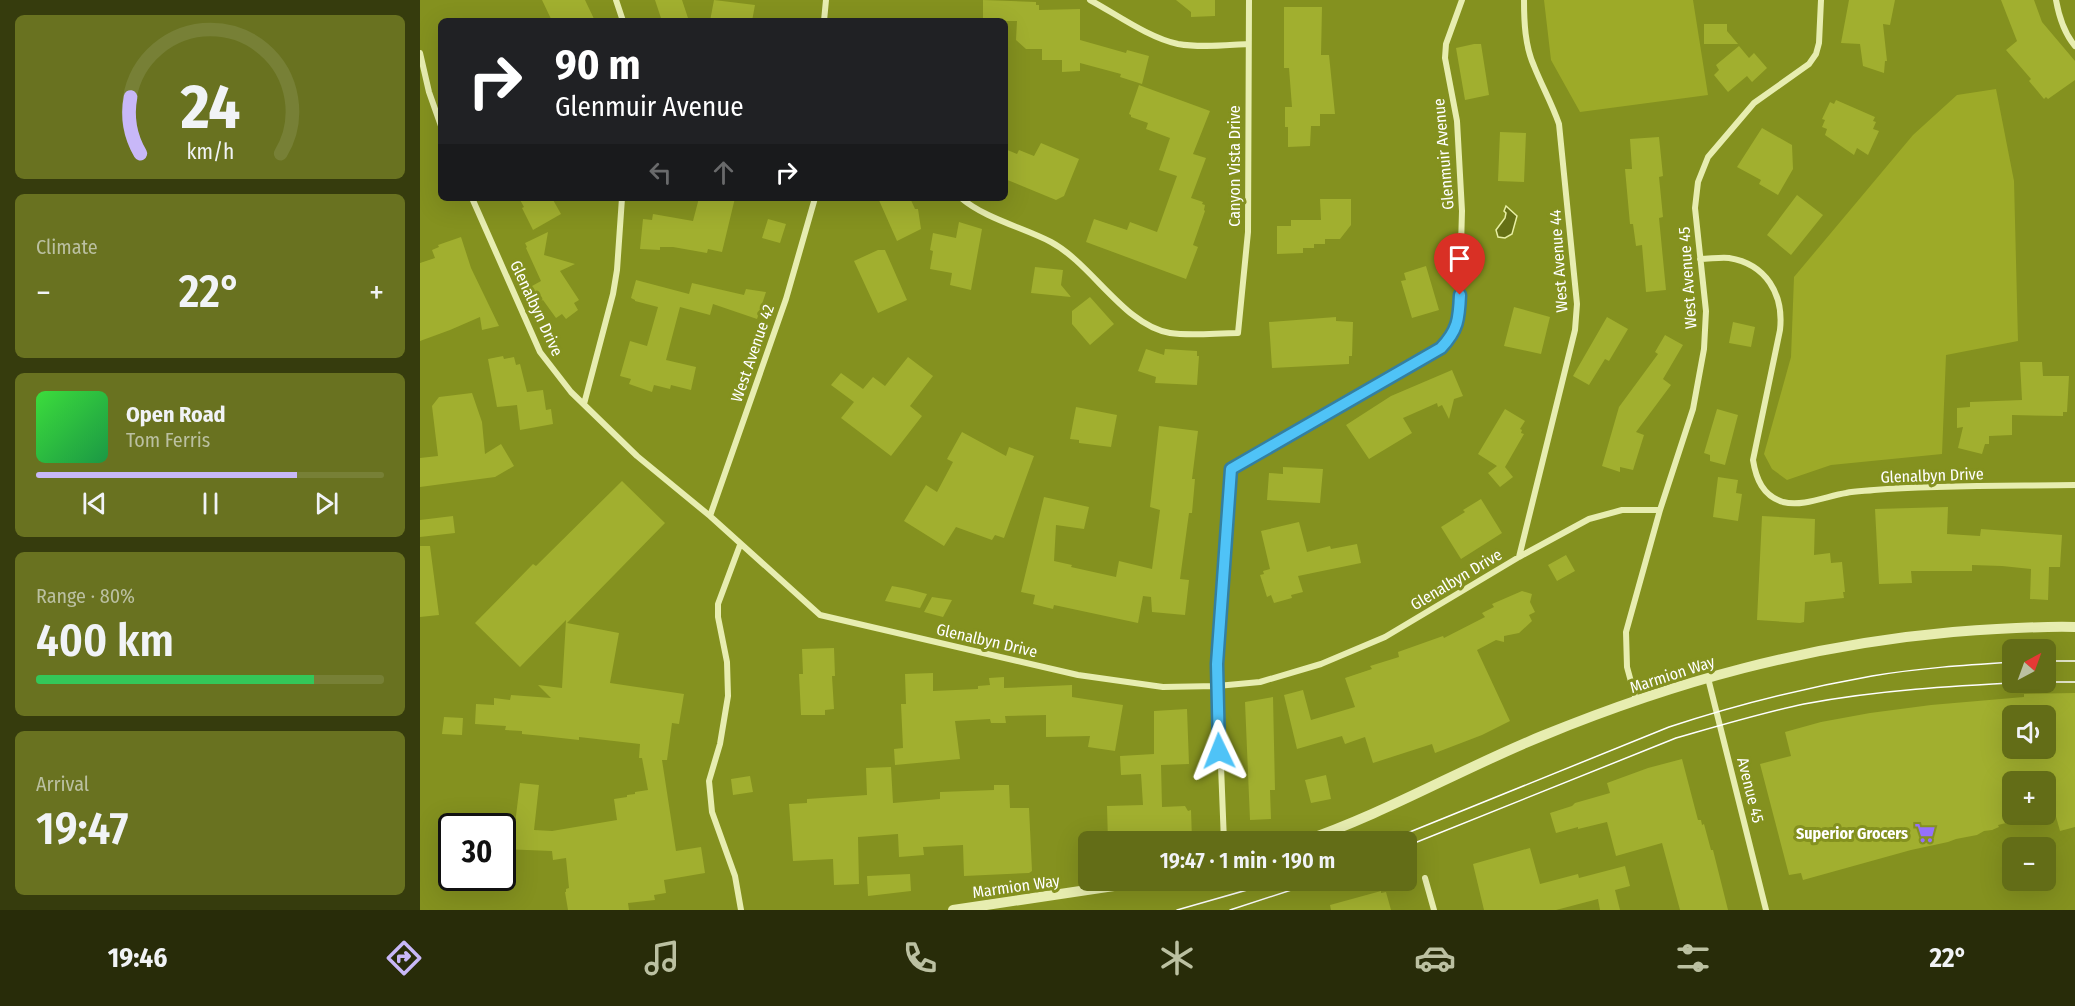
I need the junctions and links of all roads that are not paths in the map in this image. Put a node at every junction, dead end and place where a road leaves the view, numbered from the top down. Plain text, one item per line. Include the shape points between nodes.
1 (616, 0) edge
2 (826, 0) edge
3 (1090, 0) edge
4 (1249, 0) edge
5 (1462, 0) edge
6 (1524, 0) edge
7 (1821, 0) edge
8 (2056, 0) edge
9 (621, 18) edge
10 (824, 18) edge
11 (1248, 44) junction
12 (2075, 46) edge
13 (420, 53) edge
14 (438, 118) edge
15 (473, 201) edge
16 (622, 201) edge
17 (814, 201) edge
18 (966, 201) edge
19 (1700, 259) junction
20 (584, 404) junction
21 (2075, 485) edge
22 (1660, 510) junction
23 (710, 516) junction
24 (740, 545) junction
25 (1519, 557) junction
26 (2075, 627) edge
27 (1707, 677) junction
28 (1216, 686) junction
29 (1636, 700) junction
30 (1223, 831) edge
31 (1334, 831) edge
32 (1425, 878) dead end
33 (1080, 891) edge
34 (741, 910) edge
35 (953, 910) edge
36 (1434, 910) edge
37 (1766, 910) edge

1 - 9 street
2 - 10 street
3 - 11 street via 1158,38 1178,44
4 - 11 street, Canyon Vista Drive
5 - 28 street, Glenmuir Avenue via 1445,58 1457,121 1462,211 1460,316 1452,336 1441,348 1231,469
6 - 25 street, West Avenue 44 via 1527,41 1534,66 1559,124 1577,304 1575,330
7 - 19 street, West Avenue 45 via 1819,43 1809,64 1754,104 1708,157 1698,182 1695,208
8 - 12 street via 2059,18
11 - 18 street, Canyon Vista Drive via 1248,232 1238,333 1175,333 1153,328 1138,320 1075,259 1052,243
13 - 14 street
15 - 20 street, Glenalbyn Drive via 540,352
16 - 20 street via 615,282
17 - 23 street, West Avenue 42 via 786,299
19 - 21 street, Glenalbyn Drive via 1743,261 1769,280 1778,296 1780,330 1754,460 1755,475 1772,496 1797,503 1849,492 1889,489
19 - 22 street, West Avenue 45 via 1706,311 1704,349 1693,409
20 - 23 street, Glenalbyn Drive via 637,456
22 - 25 street, Glenalbyn Drive via 1622,510 1589,519
22 - 29 street, West Avenue 45 via 1626,632 1627,667
23 - 24 street, Glenalbyn Drive
24 - 28 street, Glenalbyn Drive via 820,615 1078,675 1163,687
24 - 34 street via 718,604 728,696 709,782 712,812 735,876
25 - 28 street, Glenalbyn Drive via 1385,637 1321,664 1260,682
26 - 27 street, Marmion Way via 1918,635 1822,649
27 - 29 street, Marmion Way
27 - 37 street, Avenue 45
28 - 30 street
29 - 31 street, Marmion Way via 1540,737
32 - 36 street
33 - 35 street, Marmion Way

